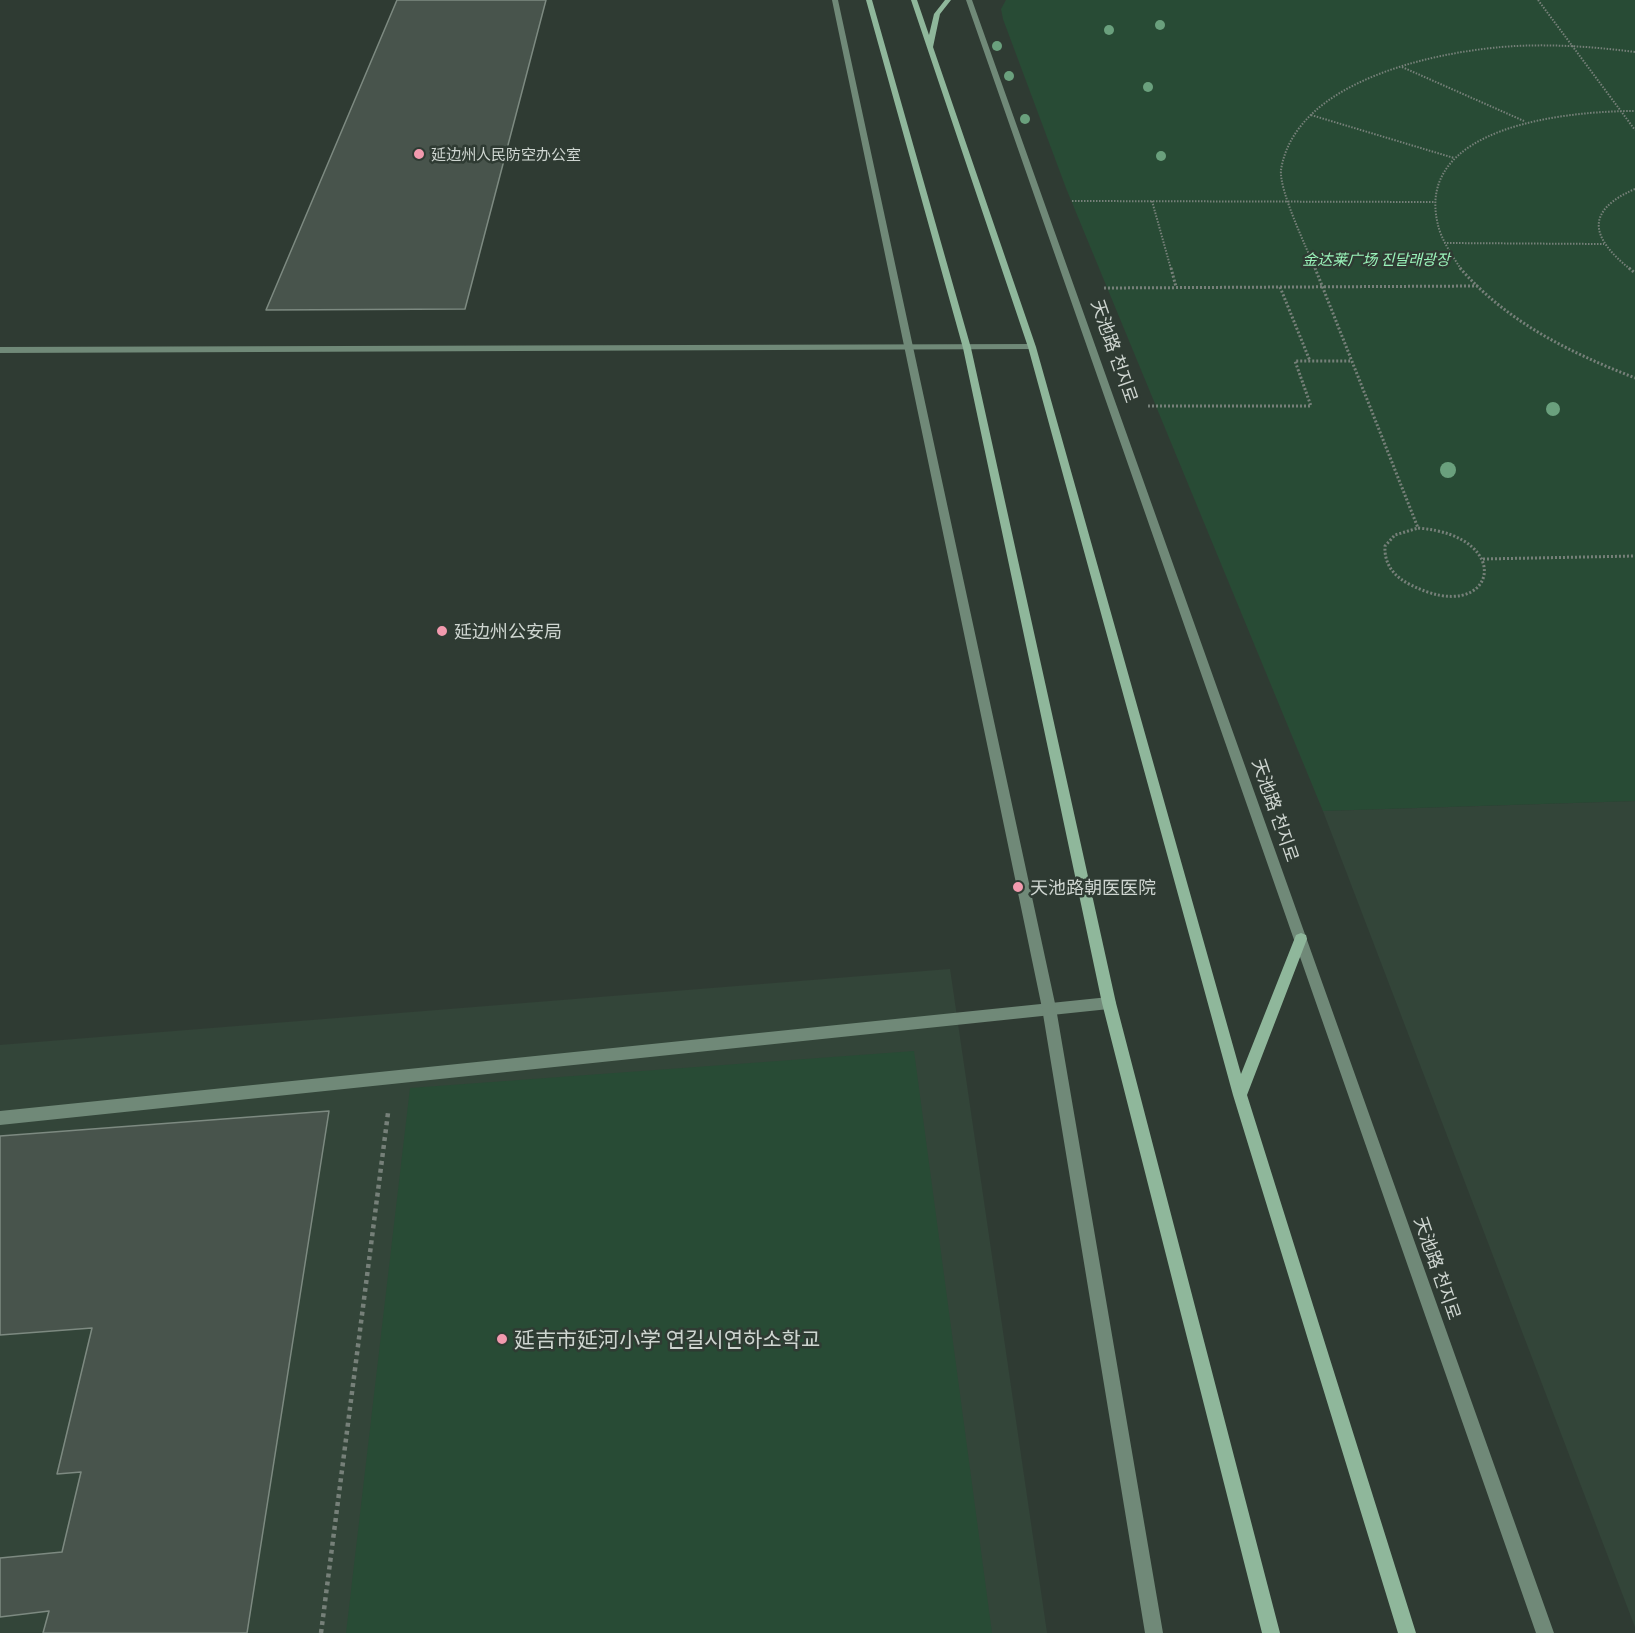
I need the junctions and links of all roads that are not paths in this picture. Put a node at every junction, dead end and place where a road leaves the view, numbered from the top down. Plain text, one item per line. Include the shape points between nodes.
1 (835, 0) edge
2 (914, 0) edge
3 (948, 0) edge
4 (969, 0) edge
5 (867, 1) edge
6 (930, 49) junction
7 (1032, 347) junction
8 (908, 348) junction
9 (967, 348) junction
10 (0, 350) edge
11 (1301, 939) junction
12 (1109, 1003) junction
13 (1049, 1008) junction
14 (1240, 1095) junction
15 (0, 1118) edge
16 (1154, 1633) edge
17 (1271, 1633) edge
18 (1407, 1633) edge
19 (1545, 1633) edge

1 - 8 street
2 - 6 main road
3 - 6 main road via 937,14
4 - 11 street, 天池路 천지로
5 - 9 main road
6 - 7 main road
7 - 9 street
7 - 14 main road
8 - 9 street
8 - 10 street
8 - 13 street
9 - 12 main road
11 - 14 main road
11 - 19 street, 天池路 천지로
12 - 13 street
12 - 17 main road
13 - 15 street
13 - 16 street
14 - 18 main road

